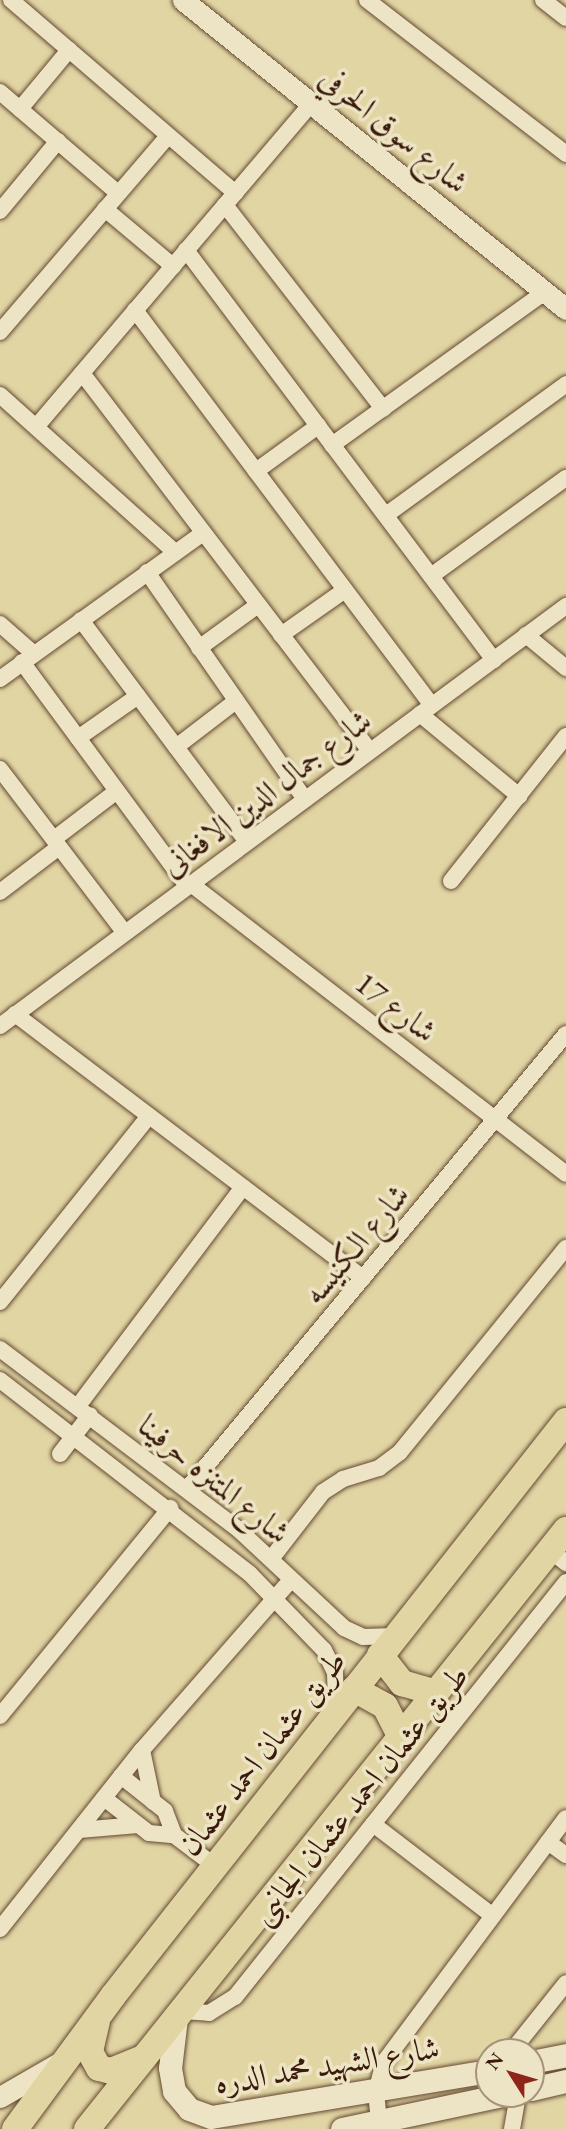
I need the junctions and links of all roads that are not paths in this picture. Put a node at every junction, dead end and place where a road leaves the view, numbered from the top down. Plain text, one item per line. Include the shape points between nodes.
1 (11, 0) edge
2 (183, 0) edge
3 (376, 3) edge
4 (69, 50) junction
5 (0, 92) edge
6 (311, 104) junction
7 (20, 109) junction
8 (168, 136) junction
9 (58, 141) junction
10 (565, 151) edge
11 (118, 193) junction
12 (230, 199) junction
13 (105, 209) junction
14 (0, 211) edge
15 (186, 250) junction
16 (173, 267) junction
17 (545, 292) junction
18 (566, 309) edge
19 (135, 310) junction
20 (0, 332) edge
21 (82, 373) junction
22 (566, 384) edge
23 (0, 395) edge
24 (383, 409) junction
25 (318, 426) junction
26 (36, 427) junction
27 (332, 445) junction
28 (256, 471) junction
29 (566, 478) edge
30 (386, 516) junction
31 (203, 533) junction
32 (176, 552) junction
33 (147, 572) junction
34 (431, 576) junction
35 (345, 590) junction
36 (258, 605) junction
37 (566, 607) edge
38 (81, 620) junction
39 (0, 624) edge
40 (281, 635) junction
41 (526, 635) junction
42 (199, 648) junction
43 (28, 658) junction
44 (494, 660) junction
45 (566, 668) edge
46 (0, 679) edge
47 (138, 696) junction
48 (236, 701) junction
49 (426, 710) junction
50 (566, 736) edge
51 (78, 738) junction
52 (176, 747) junction
53 (370, 751) junction
54 (3, 780) edge
55 (117, 791) junction
56 (519, 796) junction
57 (305, 799) junction
58 (247, 842) junction
59 (57, 843) junction
60 (451, 881) dead end
61 (189, 885) junction
62 (0, 892) edge
63 (125, 933) junction
64 (15, 1014) junction
65 (0, 1026) edge
66 (566, 1034) edge
67 (149, 1116) junction
68 (497, 1121) junction
69 (566, 1174) edge
70 (243, 1187) junction
71 (566, 1248) edge
72 (363, 1278) junction
73 (0, 1302) edge
74 (0, 1349) edge
75 (0, 1380) edge
76 (84, 1410) junction
77 (566, 1421) edge
78 (74, 1435) junction
79 (60, 1454) dead end
80 (187, 1489) junction
81 (170, 1508) junction
82 (561, 1548) edge
83 (271, 1559) junction
84 (290, 1581) junction
85 (566, 1582) edge
86 (273, 1598) junction
87 (387, 1646) junction
88 (354, 1689) junction
89 (436, 1693) junction
90 (335, 1712) junction
91 (0, 1716) edge
92 (401, 1738) junction
93 (142, 1750) junction
94 (121, 1776) junction
95 (104, 1798) junction
96 (153, 1802) junction
97 (566, 1818) edge
98 (373, 1824) junction
99 (138, 1825) junction
100 (79, 1830) junction
101 (174, 1835) junction
102 (548, 1842) junction
103 (566, 1855) edge
104 (215, 1866) junction
105 (493, 1916) junction
106 (0, 1929) edge
107 (566, 1983) edge
108 (179, 2015) junction
109 (98, 2016) junction
110 (522, 2038) edge
111 (566, 2055) edge
112 (145, 2057) junction
113 (66, 2058) junction
114 (545, 2059) edge
115 (475, 2074) edge
116 (566, 2081) edge
117 (545, 2086) edge
118 (376, 2093) junction
119 (0, 2097) edge
120 (475, 2101) edge
121 (516, 2108) edge
122 (379, 2121) junction
123 (15, 2129) edge
124 (87, 2129) edge
125 (342, 2129) edge
126 (512, 2129) edge

1 - 4 street
2 - 6 street, شارع سوق الحرفي
3 - 10 street
4 - 7 street
4 - 8 street
5 - 7 street
6 - 12 street
6 - 17 street, شارع سوق الحرفي
7 - 9 street
8 - 11 street
8 - 12 street
9 - 11 street
9 - 14 street
11 - 13 street
12 - 15 street
12 - 24 street
13 - 16 street
13 - 20 street
15 - 16 street
15 - 25 street
16 - 19 street
17 - 18 street, شارع سوق الحرفي
17 - 24 street
19 - 21 street
19 - 28 street
21 - 26 street
21 - 31 street
22 - 30 street
23 - 26 street
24 - 27 street
25 - 27 street
25 - 28 street
26 - 32 street
27 - 30 street
28 - 35 street
29 - 34 street
30 - 34 street
31 - 32 street
31 - 36 street
32 - 33 street
33 - 38 street
33 - 42 street
34 - 44 street
35 - 40 street
35 - 49 street
36 - 40 street
36 - 42 street
37 - 41 street, شارع جمال الدين الافغانى
38 - 43 street
38 - 47 street
39 - 43 street, شارع 17
40 - 53 street
41 - 44 street, شارع جمال الدين الافغانى
41 - 45 street
42 - 48 street
43 - 46 street
43 - 51 street, شارع 17
44 - 49 street, شارع جمال الدين الافغانى
47 - 51 street
47 - 52 street
48 - 52 street
48 - 57 street
49 - 53 street, شارع جمال الدين الافغانى
49 - 56 street
50 - 56 street
51 - 55 street, شارع 17
52 - 58 street
53 - 57 street, شارع جمال الدين الافغانى
54 - 59 street
55 - 59 street
55 - 61 street, شارع 17
56 - 60 street
57 - 58 street, شارع جمال الدين الافغانى
58 - 61 street, شارع جمال الدين الافغانى
59 - 62 street
59 - 63 street
61 - 63 street, شارع جمال الدين الافغانى
61 - 68 street, شارع 17
63 - 64 street, شارع جمال الدين الافغانى
64 - 65 street, شارع جمال الدين الافغانى
64 - 67 street
66 - 68 street, شارع الكنيسه
67 - 70 street
67 - 73 street
68 - 69 street, شارع 17
68 - 72 street, شارع الكنيسه
70 - 72 street
70 - 76 street
71 - 83 street via 400,1452 379,1468 343,1479 323,1492
72 - 80 street, شارع الكنيسه
74 - 76 street, شارع المتنزه حرفينا
75 - 78 street, شارع المتنزه حرفينا
76 - 78 street
76 - 80 street, شارع المتنزه حرفينا
77 - 87 main road, طريق عثمان احمد عثمان
78 - 79 street
78 - 81 street, شارع المتنزه حرفينا
80 - 83 street, شارع المتنزه حرفينا
81 - 86 street, شارع المتنزه حرفينا
81 - 91 street
82 - 89 main road
83 - 84 street, شارع المتنزه حرفينا
84 - 86 street
84 - 87 street, شارع المتنزه حرفينا via 353,1633
85 - 98 street, طريق عثمان احمد عثمان الجانبى
86 - 90 street, شارع المتنزه حرفينا via 331,1661 338,1686
86 - 93 street
87 - 88 main road, طريق عثمان احمد عثمان
87 - 89 main road via 402,1683
88 - 90 main road, طريق عثمان احمد عثمان
88 - 92 main road via 385,1706
89 - 92 main road
90 - 104 main road, طريق عثمان احمد عثمان
92 - 108 main road
93 - 94 street
93 - 96 street
94 - 95 street
94 - 96 street
95 - 99 street
95 - 100 street
96 - 101 street via 169,1816
97 - 102 street
98 - 105 street
98 - 108 street, طريق عثمان احمد عثمان الجانبى via 228,2004 209,2013
99 - 100 street
99 - 101 street via 155,1835
100 - 106 street
101 - 104 street
102 - 103 street
102 - 105 street
104 - 109 main road, طريق عثمان احمد عثمان
105 - 118 street via 390,2053
107 - 110 street
108 - 112 main road
108 - 118 main road, شارع الشهيد محمد الدره via 170,2080 180,2101 199,2115 222,2117
109 - 112 main road via 90,2052 99,2068 111,2071
109 - 113 main road, طريق عثمان احمد عثمان
111 - 114 main road
112 - 124 main road
113 - 119 street via 29,2084
113 - 123 main road, طريق عثمان احمد عثمان
115 - 118 main road, شارع الشهيد محمد الدره
116 - 117 main road
118 - 122 street
120 - 122 main road, شارع الشهيد محمد الدره
121 - 126 street
122 - 125 main road, شارع الشهيد محمد الدره

